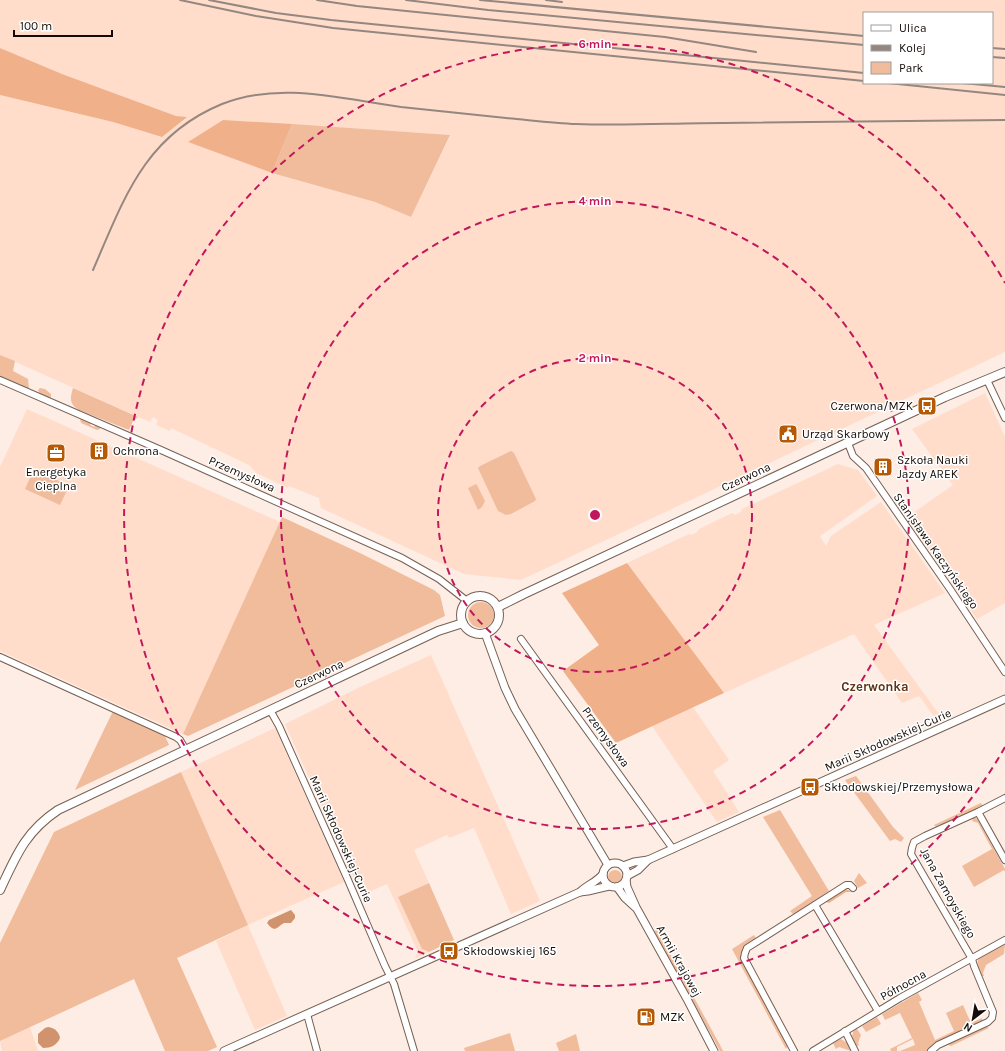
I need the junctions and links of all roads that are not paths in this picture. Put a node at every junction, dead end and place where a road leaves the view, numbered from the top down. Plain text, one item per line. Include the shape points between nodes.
1 (1005, 372) edge
2 (0, 380) edge
3 (988, 380) junction
4 (1005, 418) edge
5 (848, 443) junction
6 (467, 601) junction
7 (498, 607) junction
8 (463, 623) junction
9 (486, 633) junction
10 (521, 639) dead end
11 (0, 657) edge
12 (1005, 672) edge
13 (1005, 699) edge
14 (270, 710) junction
15 (186, 750) junction
16 (1005, 798) edge
17 (978, 812) junction
18 (673, 849) junction
19 (648, 860) junction
20 (1005, 860) edge
21 (608, 865) junction
22 (623, 866) junction
23 (603, 874) junction
24 (626, 878) junction
25 (609, 886) junction
26 (617, 887) junction
27 (853, 888) dead end
28 (0, 890) edge
29 (580, 892) junction
30 (815, 905) junction
31 (637, 909) junction
32 (1005, 940) edge
33 (972, 959) junction
34 (390, 977) junction
35 (878, 1011) junction
36 (307, 1014) junction
37 (845, 1031) junction
38 (224, 1051) edge
39 (317, 1051) edge
40 (414, 1051) edge
41 (714, 1051) edge
42 (794, 1051) edge
43 (813, 1051) edge
44 (855, 1051) edge
45 (932, 1051) edge

1 - 3 main road, Czerwona
2 - 6 street, Przemysłowa via 402,558 439,579
3 - 4 street
3 - 5 main road, Czerwona via 945,397
5 - 7 main road, Czerwona
5 - 12 street, Stanisława Kaczyńskiego via 853,456 866,468
6 - 7 main road via 478,596 485,597 491,599
6 - 8 main road via 461,613
7 - 9 main road via 498,621 495,627
8 - 9 main road via 473,633
8 - 14 main road, Czerwona via 438,631
9 - 21 street via 515,709
10 - 18 street, Przemysłowa
11 - 15 street via 180,740
13 - 18 street, Marii Skłodowskiej-Curie
14 - 15 main road, Czerwona
14 - 34 street, Marii Skłodowskiej-Curie
15 - 28 main road, Czerwona via 46,818 26,839
16 - 17 street, Jana Zamoyskiego
17 - 20 street
17 - 33 street, Jana Zamoyskiego via 914,842 911,854
18 - 19 street, Marii Skłodowskiej-Curie
19 - 22 street, Marii Skłodowskiej-Curie
19 - 24 street, Marii Skłodowskiej-Curie
21 - 22 street via 616,863
21 - 23 street
22 - 24 street
23 - 25 street via 604,881
23 - 29 street
24 - 26 street via 621,886
24 - 31 street via 627,887
25 - 26 street
25 - 29 street
26 - 31 street, Armii Krajowej
27 - 30 street via 846,885
29 - 34 street
30 - 35 street
30 - 42 street via 747,948 744,958
31 - 41 street, Armii Krajowej
32 - 33 street, Północna
33 - 35 street, Północna
33 - 45 street via 992,1010 992,1017 988,1022 938,1045
34 - 36 street
34 - 40 street, Marii Skłodowskiej-Curie
35 - 37 street, Północna
36 - 38 street
36 - 39 street
37 - 43 street, Północna
37 - 44 street

